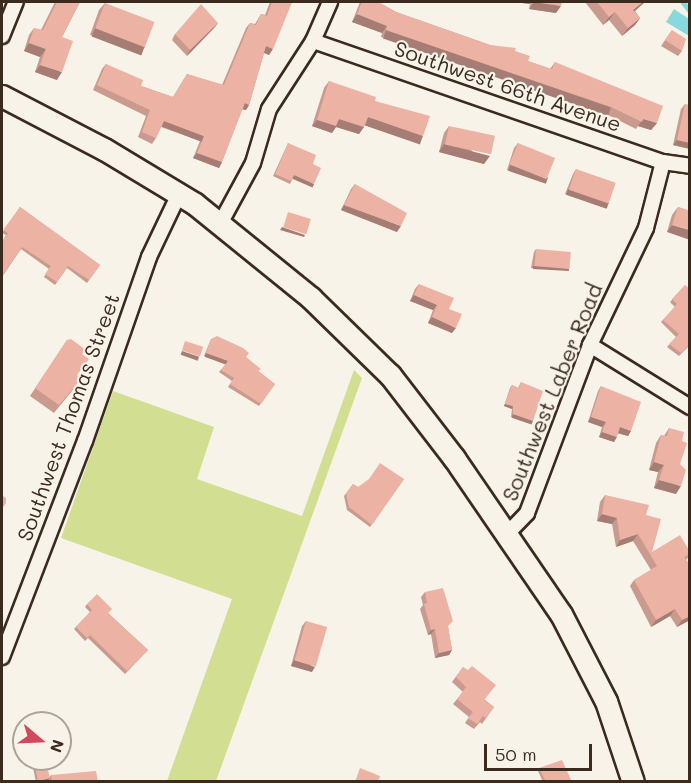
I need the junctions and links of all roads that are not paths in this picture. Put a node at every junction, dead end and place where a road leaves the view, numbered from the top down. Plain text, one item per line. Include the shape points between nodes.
1 (16, 2) edge
2 (330, 2) edge
3 (2, 36) edge
4 (313, 41) junction
5 (2, 96) edge
6 (663, 162) junction
7 (690, 166) edge
8 (179, 194) junction
9 (220, 224) junction
10 (590, 345) junction
11 (690, 407) edge
12 (507, 534) junction
13 (2, 657) edge
14 (633, 782) edge

1 - 3 street
2 - 4 street
4 - 6 street, Southwest 66th Avenue
4 - 9 street via 269,109 253,163
5 - 8 main road via 85,138
6 - 7 street, Southwest 66th Avenue
6 - 10 street, Southwest Laber Road via 646,228
8 - 9 main road
8 - 13 street, Southwest Thomas Street via 149,257 85,441
9 - 12 main road via 311,298 390,375
10 - 11 street
10 - 12 street, Southwest Laber Road via 527,513
12 - 14 main road via 584,655 614,722

